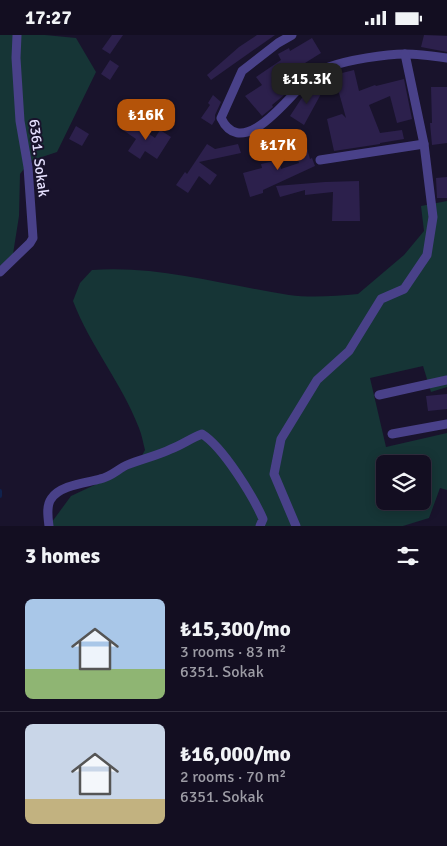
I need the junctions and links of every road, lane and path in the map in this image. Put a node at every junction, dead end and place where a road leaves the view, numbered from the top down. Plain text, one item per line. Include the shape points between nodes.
1 (17, 35) edge
2 (292, 35) edge
3 (404, 54) junction
4 (447, 58) edge
5 (424, 144) junction
6 (320, 161) dead end
7 (0, 271) edge
8 (447, 380) edge
9 (380, 395) dead end
10 (447, 424) edge
11 (392, 434) dead end
12 (49, 526) edge
13 (260, 526) edge
14 (296, 526) edge

1 - 7 street, 6361. Sokak via 20,121 28,167 32,237 30,243
2 - 3 street via 242,71 221,118 233,132 249,132 268,121 307,80 329,67 354,60
3 - 4 street
3 - 5 street
5 - 6 street
5 - 14 street via 433,217 427,255 404,289 381,299 349,351 318,380 280,439 274,474
8 - 9 street
10 - 11 street
12 - 13 street via 50,499 59,492 114,475 125,466 171,450 202,434 236,472 255,502 263,519

